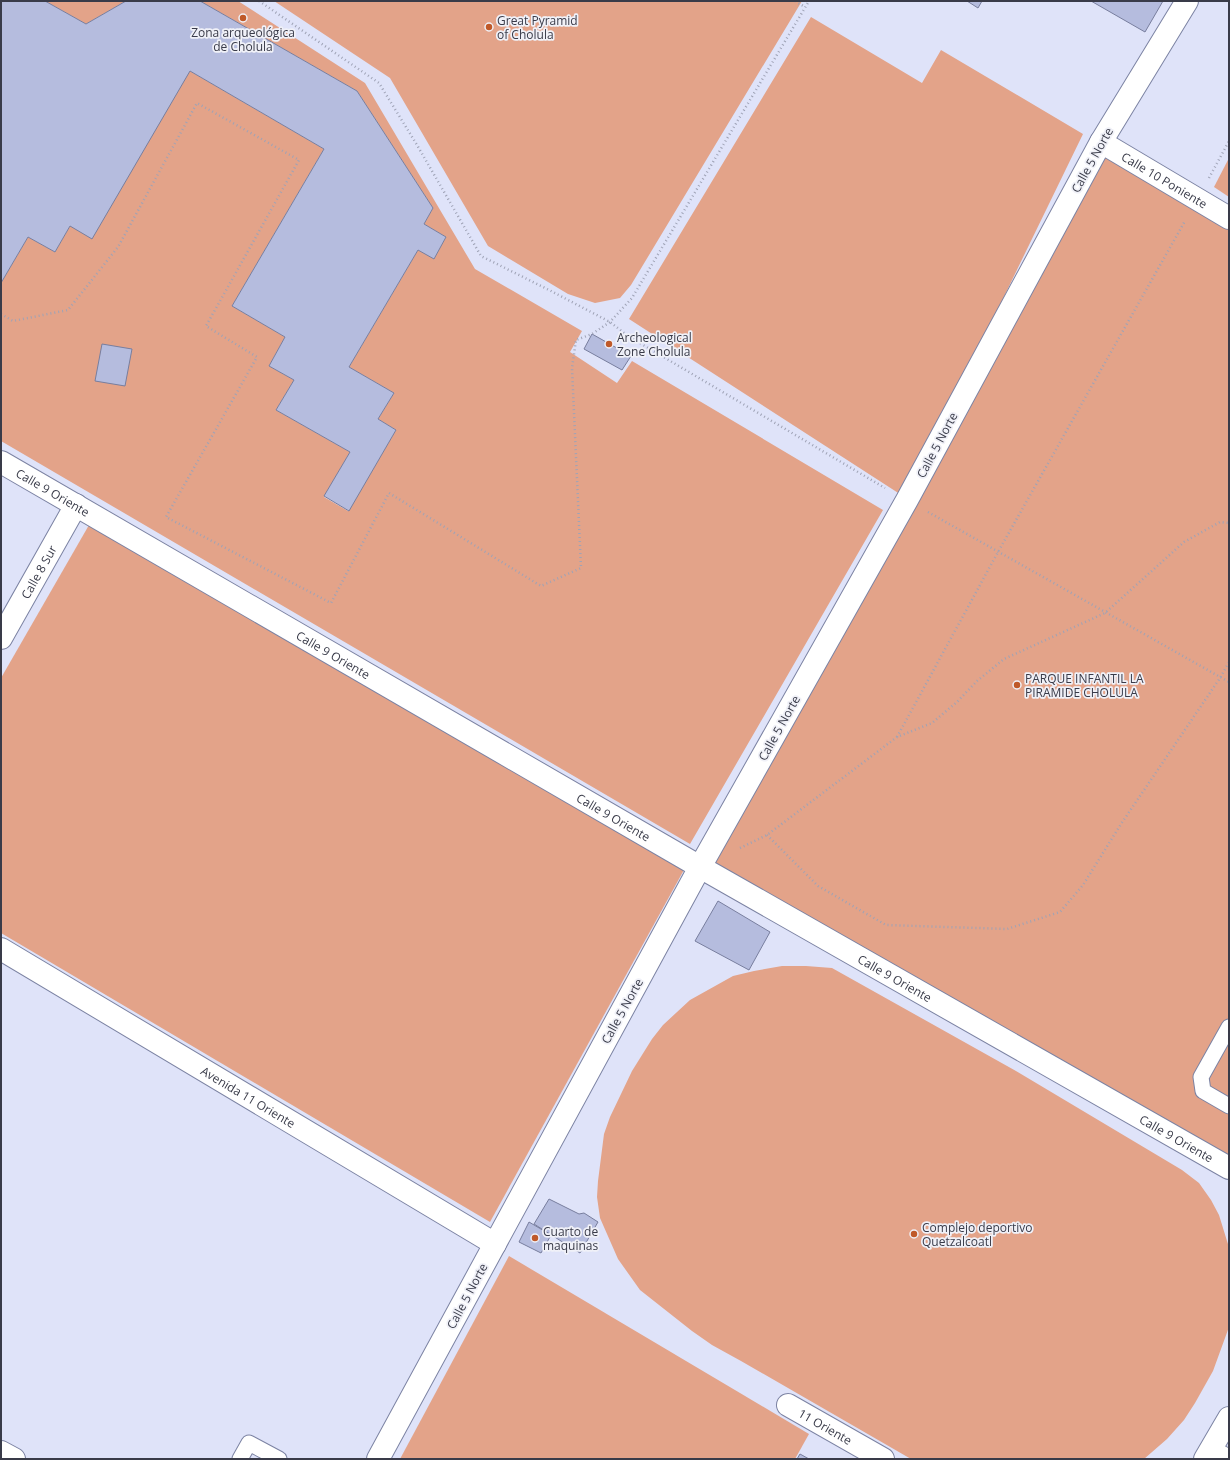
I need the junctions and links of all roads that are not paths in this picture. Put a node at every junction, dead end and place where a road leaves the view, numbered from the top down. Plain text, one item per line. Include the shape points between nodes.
1 (1187, 1) edge
2 (1101, 142) junction
3 (1229, 218) edge
4 (1, 462) edge
5 (76, 505) junction
6 (1, 638) edge
7 (700, 867) junction
8 (1, 949) edge
9 (1229, 1027) edge
10 (1229, 1106) edge
11 (1229, 1168) edge
12 (495, 1244) junction
13 (788, 1405) dead end
14 (1229, 1418) edge
15 (1, 1452) edge
16 (1215, 1455) edge
17 (14, 1459) edge
18 (240, 1459) edge
19 (279, 1459) edge
20 (378, 1459) edge
21 (883, 1459) edge

1 - 2 street, Calle 5 Norte
2 - 3 street, Calle 10 Poniente
2 - 7 street, Calle 5 Norte via 907,500
4 - 5 street, Calle 9 Oriente
5 - 6 street, Calle 8 Sur
5 - 7 street, Calle 9 Oriente
7 - 11 street, Calle 9 Oriente
7 - 12 street, Calle 5 Norte
8 - 12 street, Avenida 11 Oriente
9 - 10 lane via 1201,1077 1203,1091
12 - 20 street, Calle 5 Norte
13 - 21 street, 11 Oriente
14 - 16 street
15 - 17 street
18 - 19 lane via 249,1443

